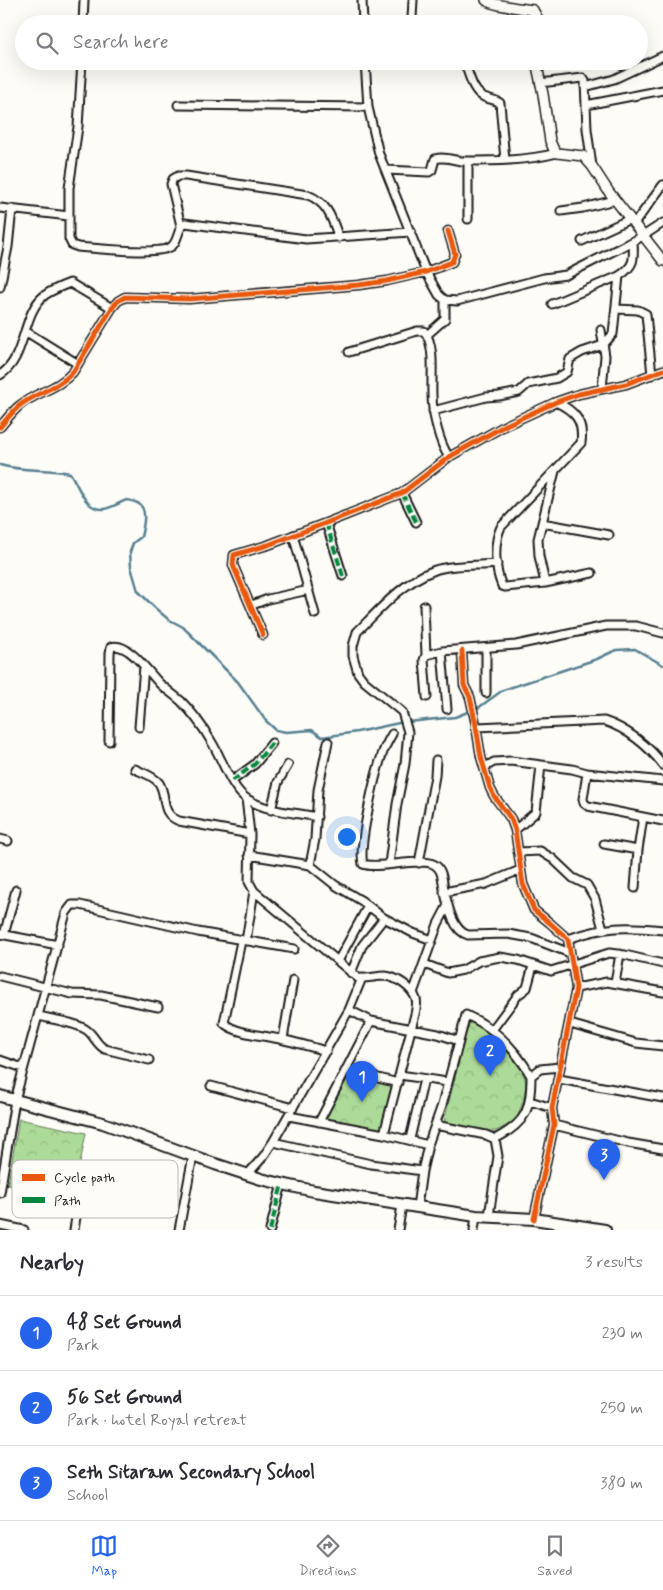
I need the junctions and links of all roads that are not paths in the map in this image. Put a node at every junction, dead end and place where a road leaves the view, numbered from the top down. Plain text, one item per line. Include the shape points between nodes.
1 (84, 0) edge
2 (362, 0) edge
3 (413, 0) edge
4 (486, 0) edge
5 (83, 15) edge
6 (363, 15) edge
7 (412, 15) edge
8 (536, 15) edge
9 (663, 56) edge
10 (648, 63) edge
11 (82, 70) edge
12 (366, 70) edge
13 (468, 70) edge
14 (538, 70) edge
15 (633, 70) edge
16 (540, 83) junction
17 (585, 87) junction
18 (663, 90) edge
19 (178, 105) dead end
20 (586, 105) junction
21 (368, 107) junction
22 (557, 154) junction
23 (468, 160) junction
24 (505, 160) junction
25 (592, 166) junction
26 (386, 170) junction
27 (663, 185) edge
28 (615, 200) junction
29 (0, 208) edge
30 (12, 209) junction
31 (561, 211) dead end
32 (68, 216) junction
33 (468, 219) dead end
34 (632, 221) junction
35 (663, 223) edge
36 (181, 226) junction
37 (448, 231) dead end
38 (411, 232) junction
39 (643, 236) junction
40 (339, 238) junction
41 (582, 241) dead end
42 (633, 241) junction
43 (660, 251) edge
44 (663, 261) edge
45 (426, 272) junction
46 (619, 276) junction
47 (0, 287) edge
48 (446, 300) junction
49 (552, 304) dead end
50 (112, 308) junction
51 (616, 309) junction
52 (602, 330) dead end
53 (25, 331) junction
54 (427, 335) junction
55 (603, 345) junction
56 (350, 352) dead end
57 (78, 364) junction
58 (663, 370) edge
59 (0, 375) edge
60 (652, 375) junction
61 (602, 389) junction
62 (556, 402) junction
63 (433, 411) junction
64 (0, 427) edge
65 (449, 457) junction
66 (556, 470) junction
67 (402, 493) junction
68 (416, 522) dead end
69 (326, 523) junction
70 (542, 523) junction
71 (293, 535) junction
72 (609, 535) dead end
73 (497, 564) junction
74 (592, 573) dead end
75 (343, 576) dead end
76 (545, 583) junction
77 (309, 590) junction
78 (252, 605) junction
79 (424, 606) dead end
80 (315, 614) dead end
81 (663, 633) edge
82 (263, 634) dead end
83 (486, 649) junction
84 (442, 651) junction
85 (462, 651) junction
86 (426, 655) junction
87 (144, 666) junction
88 (486, 692) dead end
89 (427, 697) dead end
90 (446, 709) dead end
91 (476, 724) junction
92 (139, 727) dead end
93 (392, 734) dead end
94 (109, 741) dead end
95 (328, 742) dead end
96 (272, 743) dead end
97 (436, 760) dead end
98 (663, 764) edge
99 (288, 765) dead end
100 (541, 765) junction
101 (485, 767) junction
102 (134, 769) dead end
103 (587, 773) junction
104 (232, 781) junction
105 (663, 781) edge
106 (246, 798) junction
107 (272, 810) junction
108 (317, 817) junction
109 (643, 817) junction
110 (663, 822) edge
111 (514, 830) junction
112 (250, 834) junction
113 (0, 839) edge
114 (8, 841) dead end
115 (604, 844) dead end
116 (638, 850) junction
117 (518, 852) junction
118 (249, 855) junction
119 (419, 863) junction
120 (389, 864) junction
121 (310, 865) junction
122 (520, 870) junction
123 (635, 888) dead end
124 (16, 890) dead end
125 (254, 891) junction
126 (444, 892) junction
127 (448, 905) junction
128 (368, 906) junction
129 (384, 918) junction
130 (604, 929) junction
131 (663, 930) edge
132 (2, 934) edge
133 (568, 939) junction
134 (432, 940) junction
135 (244, 941) junction
136 (58, 945) junction
137 (294, 949) dead end
138 (570, 953) junction
139 (620, 954) junction
140 (338, 961) junction
141 (424, 964) junction
142 (663, 964) edge
143 (572, 965) junction
144 (533, 966) junction
145 (351, 972) junction
146 (0, 976) edge
147 (362, 978) junction
148 (293, 980) dead end
149 (615, 983) junction
150 (45, 987) junction
151 (576, 988) junction
152 (663, 992) edge
153 (413, 994) junction
154 (158, 1007) dead end
155 (349, 1010) junction
156 (38, 1016) junction
157 (371, 1021) junction
158 (570, 1024) junction
159 (411, 1029) junction
160 (492, 1030) junction
161 (283, 1039) junction
162 (460, 1041) junction
163 (663, 1046) edge
164 (326, 1051) junction
165 (0, 1060) edge
166 (149, 1060) dead end
167 (560, 1067) junction
168 (23, 1068) junction
169 (347, 1070) junction
170 (400, 1075) junction
171 (531, 1076) junction
172 (424, 1079) junction
173 (559, 1079) junction
174 (447, 1082) junction
175 (398, 1083) junction
176 (211, 1086) dead end
177 (0, 1096) edge
178 (663, 1098) edge
179 (15, 1100) junction
180 (530, 1101) junction
181 (293, 1108) junction
182 (552, 1108) junction
183 (289, 1116) junction
184 (319, 1122) junction
185 (435, 1125) junction
186 (554, 1125) junction
187 (384, 1134) junction
188 (410, 1139) junction
189 (495, 1139) junction
190 (273, 1142) junction
191 (428, 1145) junction
192 (663, 1149) edge
193 (193, 1156) junction
194 (422, 1172) junction
195 (247, 1175) junction
196 (282, 1184) junction
197 (0, 1193) edge
198 (402, 1206) junction
199 (417, 1207) junction
200 (476, 1216) junction
201 (489, 1216) junction
202 (534, 1219) junction
203 (0, 1225) edge
204 (24, 1230) edge
205 (179, 1230) edge
206 (270, 1230) edge
207 (398, 1230) edge
208 (474, 1230) edge
209 (605, 1230) edge

1 - 5 street
2 - 6 street
3 - 7 street
4 - 8 street via 533,10
9 - 10 street
11 - 32 street
12 - 21 street
13 - 24 street via 475,89 482,96 500,103
14 - 16 street
15 - 17 street
16 - 17 street via 583,78
16 - 22 street via 550,141
17 - 20 street
18 - 20 street
19 - 21 street
20 - 25 street
21 - 26 street
22 - 24 street
22 - 25 street via 583,156
23 - 24 street
23 - 26 street via 439,157 429,172
23 - 33 street
25 - 28 street
26 - 38 street
27 - 34 street
28 - 31 street
28 - 34 street
29 - 30 street
30 - 32 street
30 - 47 street
32 - 36 street via 69,239 78,247 156,251 172,246
34 - 39 street
34 - 41 street
35 - 39 street
36 - 40 street via 193,223 306,239
36 - 40 street via 171,184 178,176 186,176 308,195 329,211
37 - 45 street via 455,258
38 - 40 street
38 - 45 street
39 - 42 street
39 - 43 street
42 - 46 street via 631,266
42 - 48 street via 566,275 457,301
43 - 44 street
45 - 48 street via 439,295
45 - 50 street via 387,281 278,292 189,299 125,297
46 - 49 street
46 - 51 street
48 - 54 street via 445,319
50 - 53 street via 70,283 45,295
50 - 57 street
51 - 55 street via 613,334
51 - 60 street via 638,310 646,314
52 - 55 street
53 - 57 street
53 - 59 street via 12,364
54 - 56 street via 424,331 417,331
54 - 63 street via 432,357
55 - 61 street
55 - 63 street via 570,358 567,372 557,378 528,384 519,392
57 - 64 street via 62,382 19,406
58 - 60 street
60 - 61 street
61 - 62 street
62 - 65 street
62 - 66 street via 570,408 580,423 582,434 581,443
63 - 65 street
65 - 67 street
66 - 70 street
66 - 73 street via 501,527 497,538
67 - 68 street
67 - 69 street
69 - 71 street
69 - 75 street
70 - 72 street
70 - 76 street via 538,548
71 - 77 street
71 - 78 street via 234,555 234,565
73 - 76 street via 502,586
73 - 120 street via 435,570 398,592 357,632 353,656 358,673 402,712 408,732 406,764
74 - 76 street
77 - 78 street
77 - 80 street
78 - 82 street
79 - 86 street
81 - 83 street via 636,626 606,626
83 - 85 street
83 - 88 street
84 - 85 street
84 - 86 street
84 - 90 street
85 - 91 street via 464,686
86 - 89 street
87 - 92 street
87 - 94 street via 122,647 111,647
87 - 104 street via 189,710 212,741
91 - 98 street via 604,721 618,725
91 - 101 street
93 - 120 street via 375,778 362,853 363,864
95 - 108 street via 318,790
96 - 104 street via 255,764
97 - 119 street
99 - 107 street via 278,782
100 - 101 street via 511,761 494,762
100 - 103 street
100 - 111 street via 536,812
101 - 111 street via 494,796 511,819
102 - 112 street via 161,786 166,809 173,818
103 - 105 street
103 - 109 street via 584,803
104 - 106 street
106 - 107 street
106 - 112 street
107 - 108 street
108 - 121 street
109 - 110 street
109 - 116 street
111 - 117 street
112 - 118 street
113 - 114 street
115 - 116 street
116 - 123 street
117 - 122 street
117 - 130 street via 540,851 573,878 587,885
118 - 121 street
118 - 125 street via 250,882
119 - 120 street
119 - 126 street via 433,863 438,867
121 - 128 street via 335,886
122 - 126 street via 486,884
122 - 133 street via 534,910
124 - 132 street
125 - 135 street
125 - 140 street
126 - 127 street
127 - 134 street
127 - 138 street via 462,934 508,934 531,938
128 - 129 street
128 - 140 street
129 - 134 street
129 - 145 street via 362,946
130 - 131 street via 621,926
130 - 133 street
132 - 136 street
133 - 138 street
134 - 141 street
135 - 136 street via 74,904 67,910
135 - 137 street
135 - 161 street via 224,1023 238,1030
136 - 150 street
138 - 143 street
139 - 142 street
139 - 143 street via 609,953
139 - 149 street
140 - 145 street
141 - 144 street via 448,973 500,957
141 - 153 street
143 - 144 street via 551,971
143 - 151 street
144 - 160 street via 527,988
145 - 147 street
146 - 150 street
147 - 153 street via 394,978
147 - 155 street
148 - 161 street
149 - 151 street
149 - 152 street
150 - 154 street
150 - 156 street
151 - 158 street
153 - 159 street via 416,999
155 - 157 street
155 - 164 street
156 - 166 street via 83,1028 105,1048
156 - 168 street
157 - 159 street
157 - 169 street
158 - 163 street via 636,1043
158 - 167 street
159 - 162 street
159 - 170 street
160 - 162 street via 466,1015
160 - 171 street via 511,1048
161 - 164 street
162 - 174 street
164 - 181 street
165 - 168 street
167 - 171 street via 540,1069
167 - 173 street
168 - 179 street
169 - 175 street
169 - 184 street
170 - 172 street
170 - 175 street
171 - 180 street
172 - 174 street
172 - 188 street
173 - 178 street
173 - 182 street
174 - 185 street
175 - 187 street
176 - 181 street
177 - 179 main road
179 - 193 main road via 103,1123
179 - 197 street
180 - 182 street
180 - 189 street via 518,1126
181 - 183 street
182 - 186 street
183 - 184 street
183 - 190 street
184 - 187 street
185 - 189 street
185 - 191 street
186 - 192 street
186 - 202 street
187 - 188 street
188 - 191 street
189 - 201 street via 498,1156
190 - 194 street
190 - 195 street
191 - 194 street
193 - 195 main road
193 - 205 street
194 - 199 street
195 - 196 main road
196 - 198 main road
196 - 206 street
198 - 199 main road
198 - 207 street
199 - 200 main road
200 - 201 main road
200 - 208 street
201 - 202 main road
202 - 209 main road
203 - 204 street

